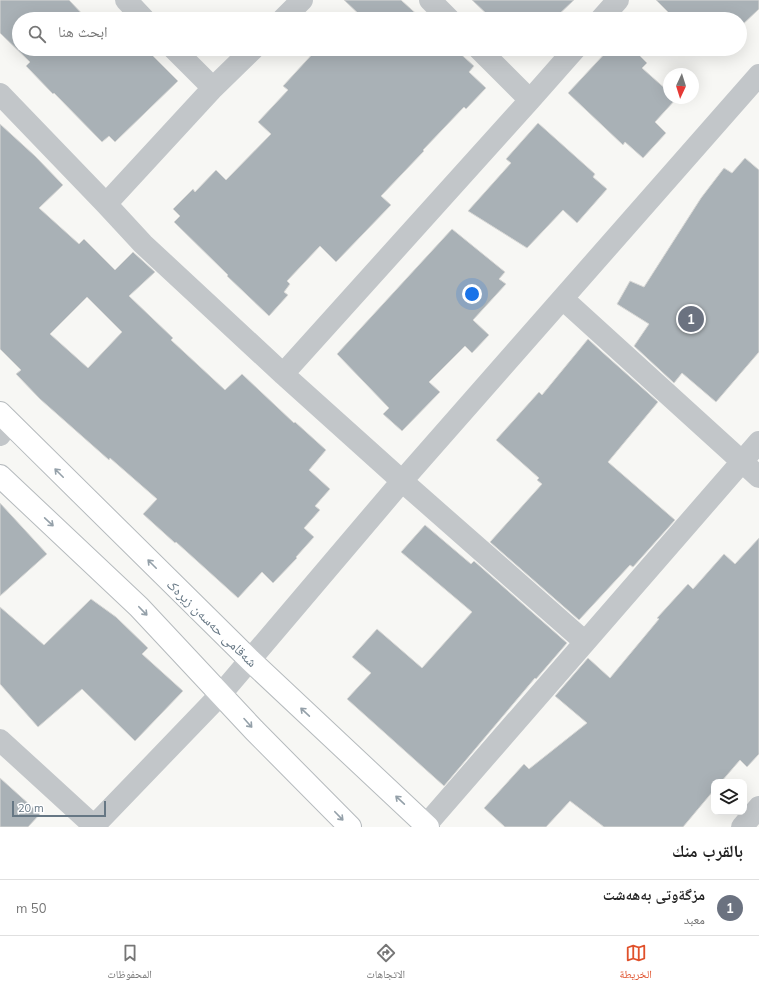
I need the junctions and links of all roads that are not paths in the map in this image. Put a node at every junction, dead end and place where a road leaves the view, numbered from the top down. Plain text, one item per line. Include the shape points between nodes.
1 (126, 0) edge
2 (302, 0) edge
3 (430, 0) edge
4 (618, 0) edge
5 (137, 12) edge
6 (290, 12) edge
7 (442, 12) edge
8 (607, 12) edge
9 (181, 56) edge
10 (246, 56) edge
11 (486, 56) edge
12 (569, 56) edge
13 (759, 75) edge
14 (213, 88) junction
15 (0, 94) edge
16 (530, 100) junction
17 (106, 204) junction
18 (563, 298) junction
19 (283, 374) junction
20 (3, 424) edge
21 (759, 442) edge
22 (742, 462) junction
23 (0, 476) edge
24 (759, 477) edge
25 (402, 481) junction
26 (585, 642) junction
27 (250, 660) junction
28 (221, 694) junction
29 (0, 740) edge
30 (759, 807) edge
31 (94, 826) edge
32 (427, 826) edge
33 (350, 827) edge
34 (742, 827) edge

1 - 5 street
2 - 6 street
3 - 7 street
4 - 8 street
9 - 14 street
10 - 14 street
11 - 16 street
12 - 16 street
13 - 18 street
14 - 17 street
15 - 17 street
16 - 19 street
17 - 19 street via 143,244
18 - 22 street
18 - 25 street
19 - 25 street
27 -> 20 main road, شەقامی حەسەن زیرەک
21 - 22 street
22 - 24 street
22 - 26 street
23 -> 28 main road via 139,607
25 - 26 street
25 - 27 street
26 - 32 street
27 - 28 street
32 -> 27 main road, شەقامی حەسەن زیرەک
28 - 31 street
28 -> 33 main road
29 - 31 street
30 - 34 street

